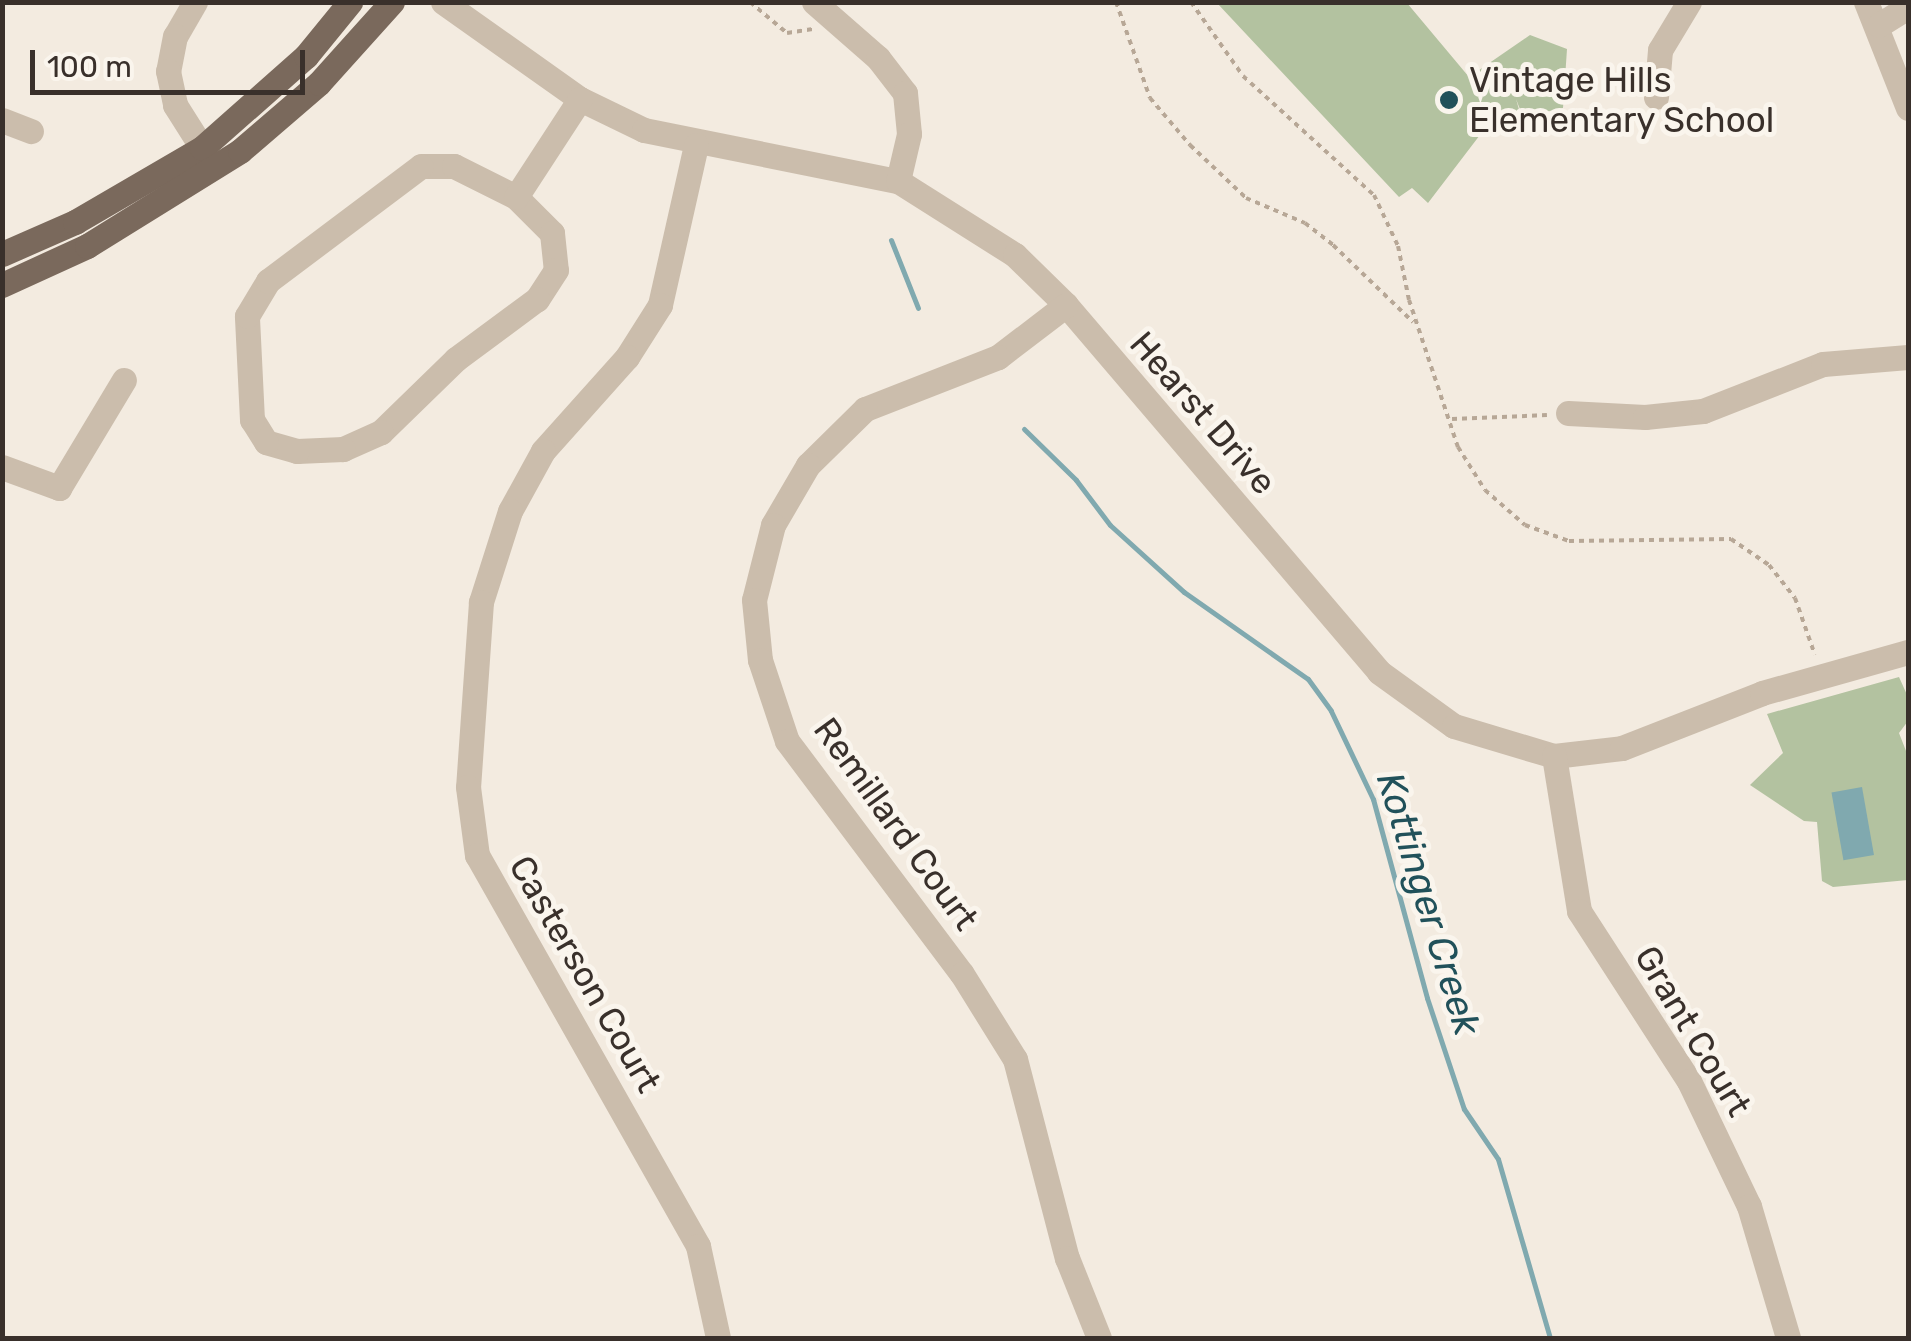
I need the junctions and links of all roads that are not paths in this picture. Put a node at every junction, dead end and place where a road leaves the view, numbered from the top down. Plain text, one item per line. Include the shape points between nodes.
1 (195, 2) edge
2 (350, 2) edge
3 (392, 2) edge
4 (443, 2) edge
5 (1689, 2) edge
6 (1908, 7) edge
7 (821, 8) edge
8 (1872, 14) edge
9 (1656, 97) dead end
10 (580, 99) junction
11 (1908, 108) edge
12 (2, 120) edge
13 (31, 131) dead end
14 (696, 145) junction
15 (209, 158) junction
16 (898, 180) junction
17 (516, 198) junction
18 (2, 254) edge
19 (2, 285) edge
20 (1066, 305) junction
21 (1908, 357) edge
22 (124, 380) dead end
23 (1568, 413) road end
24 (2, 467) edge
25 (1908, 652) edge
26 (1554, 756) junction
27 (718, 1338) edge
28 (1099, 1338) edge
29 (1788, 1338) edge

1 - 15 street via 176,36 168,71 175,105
2 - 15 main road
3 - 15 main road via 281,120
4 - 10 street, Hearst Drive
5 - 9 street via 1660,50
6 - 8 street
7 - 16 street via 878,58 905,93 910,134
8 - 11 street
10 - 14 street, Hearst Drive via 644,130
10 - 17 street
12 - 13 street
14 - 16 street, Hearst Drive
14 - 27 street, Casterson Court via 660,305 627,357 544,451 510,511 481,602 468,787 477,856 698,1246
15 - 18 main road
15 - 19 main road via 86,246
16 - 20 street, Hearst Drive via 1015,256
17 - 17 street via 454,166 420,166 268,280 247,316 252,420 266,442 298,451 343,448 381,432 456,359 537,299 556,270 552,232
20 - 26 street, Hearst Drive via 1379,672 1454,726
20 - 28 street, Remillard Court via 998,357 864,409 808,465 773,525 754,600 760,660 787,741 962,974 1015,1059 1067,1258
21 - 23 street via 1823,364 1703,411 1646,417
22 - 24 street via 59,488
25 - 26 street, Hearst Drive via 1822,674 1622,748
26 - 29 street, Grant Court via 1579,911 1689,1081 1750,1206

